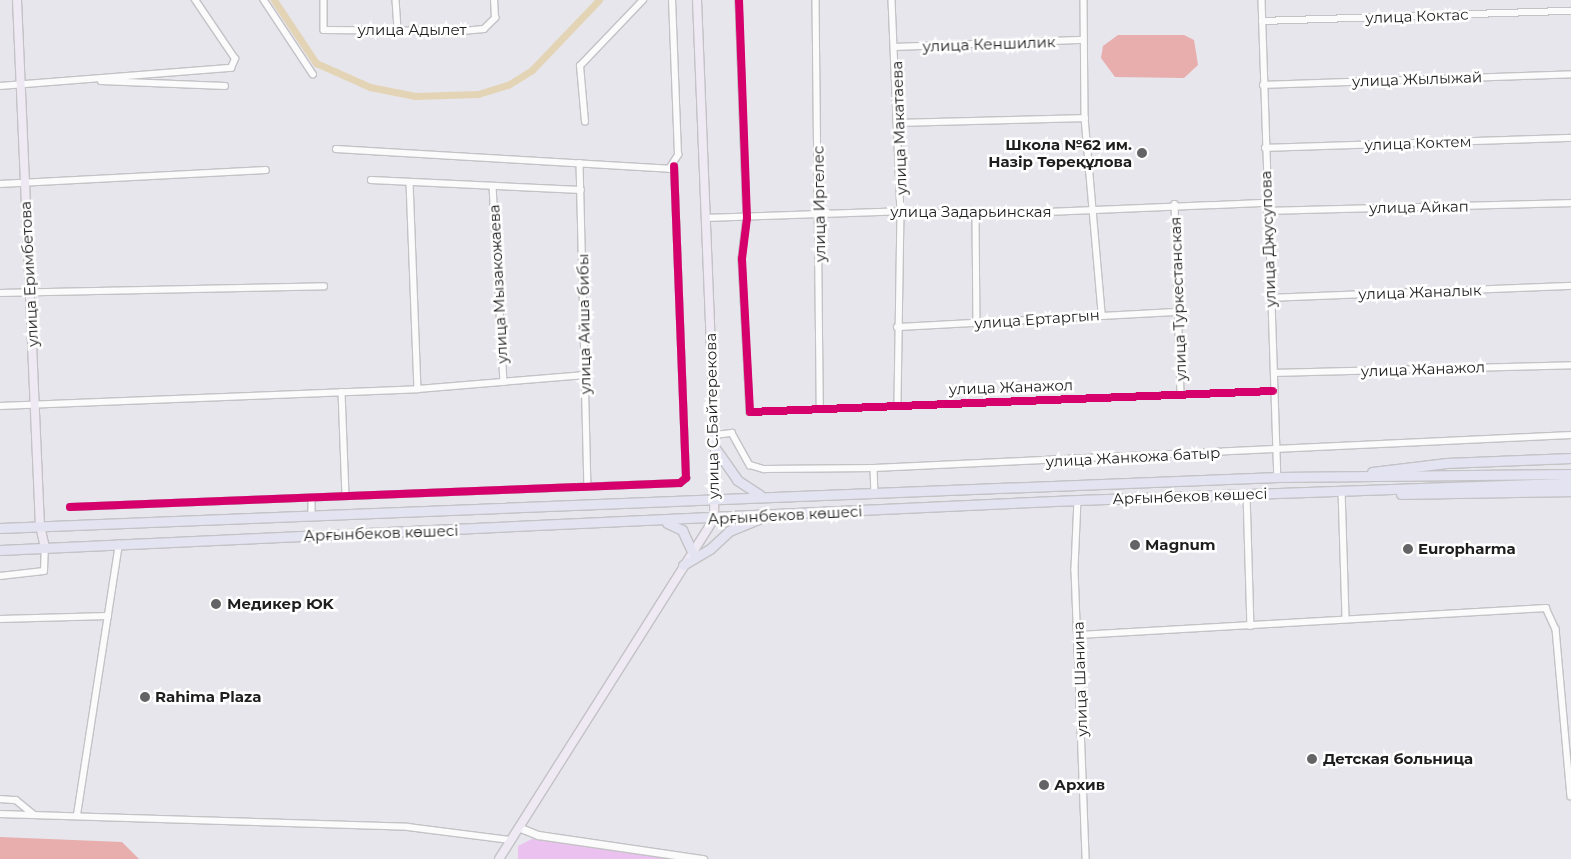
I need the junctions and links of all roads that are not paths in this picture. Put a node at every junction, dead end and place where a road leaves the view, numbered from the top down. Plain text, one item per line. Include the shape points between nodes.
1 (17, 0) edge
2 (195, 0) edge
3 (264, 0) edge
4 (324, 0) edge
5 (396, 0) edge
6 (494, 0) edge
7 (643, 0) edge
8 (672, 0) edge
9 (697, 0) edge
10 (739, 0) edge
11 (816, 0) edge
12 (892, 0) edge
13 (1084, 0) edge
14 (1262, 0) edge
15 (1571, 11) edge
16 (1262, 21) junction
17 (398, 31) junction
18 (1082, 40) junction
19 (897, 48) junction
20 (314, 74) dead end
21 (1571, 74) edge
22 (84, 80) junction
23 (21, 85) junction
24 (1263, 85) junction
25 (0, 86) edge
26 (225, 86) dead end
27 (1085, 118) junction
28 (585, 122) dead end
29 (899, 123) junction
30 (1571, 138) edge
31 (1265, 148) junction
32 (336, 149) dead end
33 (580, 163) junction
34 (674, 166) junction
35 (266, 170) dead end
36 (371, 180) dead end
37 (410, 182) junction
38 (25, 183) junction
39 (0, 184) edge
40 (493, 186) junction
41 (581, 190) junction
42 (1267, 203) junction
43 (1571, 203) edge
44 (1175, 204) junction
45 (1095, 210) junction
46 (901, 211) junction
47 (1267, 211) junction
48 (820, 215) junction
49 (976, 215) junction
50 (705, 218) junction
51 (747, 218) junction
52 (324, 286) dead end
53 (1571, 286) edge
54 (31, 292) junction
55 (0, 293) edge
56 (1270, 298) junction
57 (1177, 312) junction
58 (1102, 314) junction
59 (977, 324) junction
60 (897, 327) junction
61 (1571, 365) edge
62 (1275, 373) junction
63 (585, 375) junction
64 (504, 382) junction
65 (418, 388) junction
66 (1273, 391) junction
67 (342, 392) junction
68 (1181, 394) junction
69 (34, 404) junction
70 (898, 405) junction
71 (0, 406) edge
72 (820, 408) junction
73 (715, 435) junction
74 (1571, 435) edge
75 (715, 448) junction
76 (1278, 451) junction
77 (1571, 458) edge
78 (874, 468) junction
79 (1571, 474) edge
80 (1358, 476) junction
81 (1278, 477) junction
82 (1571, 482) edge
83 (588, 486) junction
84 (1342, 490) junction
85 (1362, 490) junction
86 (1571, 491) edge
87 (875, 492) junction
88 (1247, 494) junction
89 (346, 496) junction
90 (763, 496) junction
91 (312, 497) junction
92 (714, 499) junction
93 (1078, 500) junction
94 (70, 507) dead end
95 (312, 515) junction
96 (764, 516) junction
97 (714, 519) junction
98 (662, 521) junction
99 (40, 526) junction
100 (0, 528) edge
101 (118, 544) junction
102 (45, 548) junction
103 (0, 550) edge
104 (692, 551) junction
105 (683, 564) junction
106 (0, 576) edge
107 (108, 616) junction
108 (1346, 618) junction
109 (0, 619) edge
110 (1251, 626) junction
111 (1079, 635) junction
112 (1571, 796) edge
113 (0, 799) edge
114 (0, 814) edge
115 (33, 814) junction
116 (77, 815) junction
117 (518, 826) junction
118 (510, 840) junction
119 (502, 858) edge
120 (703, 859) edge
121 (1086, 859) edge

1 - 23 main road, улица Еримбетова
2 - 22 street via 235,59 230,68
3 - 20 street
4 - 17 street, улица Адылет via 324,30
5 - 17 street
6 - 17 street, улица Адылет via 495,18 484,29
7 - 28 street via 580,66
8 - 34 street via 678,155
9 - 50 main road, улица С.Байтерекова
10 - 51 street
11 - 48 street, улица Иргелес
12 - 19 street, улица Макатаева
13 - 18 street
14 - 16 street, улица Джусупова
15 - 16 street, улица Коктас
16 - 24 street, улица Джусупова
18 - 19 street, улица Кеншилик
18 - 27 street
19 - 29 street, улица Макатаева
21 - 24 street, улица Жылыжай
22 - 23 street
22 - 26 street
23 - 25 street
23 - 38 main road, улица Еримбетова
24 - 31 street, улица Джусупова
27 - 29 street
27 - 45 street
29 - 46 street, улица Макатаева
30 - 31 street, улица Коктем
31 - 42 street, улица Джусупова
32 - 33 street
33 - 34 street via 660,170
33 - 41 street, улица Айша бибы
34 - 83 street via 686,478 680,483
35 - 38 street
36 - 37 street
37 - 40 street
37 - 65 street
38 - 39 street
38 - 54 main road, улица Еримбетова
40 - 41 street
40 - 64 street, улица Мызакожаева
41 - 63 street, улица Айша бибы
42 - 44 street, улица Задарьинская
42 - 47 street, улица Джусупова
43 - 47 street, улица Айкап
44 - 45 street, улица Задарьинская
44 - 57 street, улица Туркестанская
45 - 49 street, улица Задарьинская
45 - 58 street
46 - 48 street, улица Задарьинская
46 - 49 street, улица Задарьинская
46 - 60 street, улица Макатаева
47 - 56 street, улица Джусупова
48 - 51 street, улица Задарьинская
48 - 72 street, улица Иргелес
49 - 59 street
50 - 51 street, улица Задарьинская
50 - 73 main road, улица С.Байтерекова
51 - 72 street, улица Жанажол via 742,259 750,412
52 - 54 street
53 - 56 street, улица Жаналык
54 - 55 street
54 - 69 main road, улица Еримбетова
56 - 62 street, улица Джусупова
57 - 58 street, улица Ертаргын
57 - 68 street, улица Туркестанская
58 - 59 street, улица Ертаргын
59 - 60 street, улица Ертаргын
60 - 70 street, улица Макатаева
61 - 62 street, улица Жанажол
62 - 66 street, улица Джусупова
63 - 64 street
63 - 83 street, улица Айша бибы
64 - 65 street
65 - 67 street
66 - 68 street, улица Жанажол
66 - 76 street, улица Джусупова
67 - 69 street
67 - 89 street
68 - 70 street, улица Жанажол
69 - 71 street
69 - 99 main road, улица Еримбетова
70 - 72 street, улица Жанажол
73 - 75 main road, улица С.Байтерекова
73 - 78 street, улица Жанкожа батыр via 732,433 750,465 764,469
74 - 76 street, улица Жанкожа батыр
75 - 90 main road via 737,480
75 - 92 main road, улица С.Байтерекова
76 - 78 street, улица Жанкожа батыр
76 - 81 street, улица Джусупова
77 - 80 main road via 1391,467
78 - 87 street
79 - 80 main road, Арғынбеков көшесі
80 - 81 main road, Арғынбеков көшесі
81 - 87 main road, Арғынбеков көшесі
82 - 85 main road, Арғынбеков көшесі
83 - 89 street
84 - 85 main road, Арғынбеков көшесі
84 - 88 main road, Арғынбеков көшесі
84 - 108 street
85 - 86 main road via 1424,494
87 - 90 main road, Арғынбеков көшесі
88 - 93 main road, Арғынбеков көшесі
88 - 110 street
89 - 91 street
90 - 92 main road, Арғынбеков көшесі
91 - 94 street
91 - 95 street
92 - 95 main road, Арғынбеков көшесі
92 - 97 main road, улица С.Байтерекова
93 - 96 main road, Арғынбеков көшесі
93 - 111 street, улица Шанина
95 - 99 main road, Арғынбеков көшесі
96 - 97 main road, Арғынбеков көшесі
96 - 105 main road via 729,531 710,550
97 - 98 main road, Арғынбеков көшесі
97 - 104 main road, улица С.Байтерекова
98 - 101 main road, Арғынбеков көшесі
98 - 104 main road via 682,530
99 - 100 main road, Арғынбеков көшесі
99 - 102 main road, улица Еримбетова
101 - 102 main road, Арғынбеков көшесі
101 - 107 street
102 - 103 main road, Арғынбеков көшесі
102 - 106 street via 44,571
104 - 105 main road, улица С.Байтерекова
105 - 117 main road, улица С.Байтерекова via 592,716
107 - 109 street
107 - 116 street
108 - 110 street
108 - 112 street via 1546,608 1556,629
110 - 111 street
111 - 121 street, улица Шанина
113 - 115 street via 16,800
114 - 115 street
115 - 116 street
116 - 118 street via 442,829
117 - 118 main road, улица С.Байтерекова
117 - 120 street via 538,835
118 - 119 main road, улица С.Байтерекова

